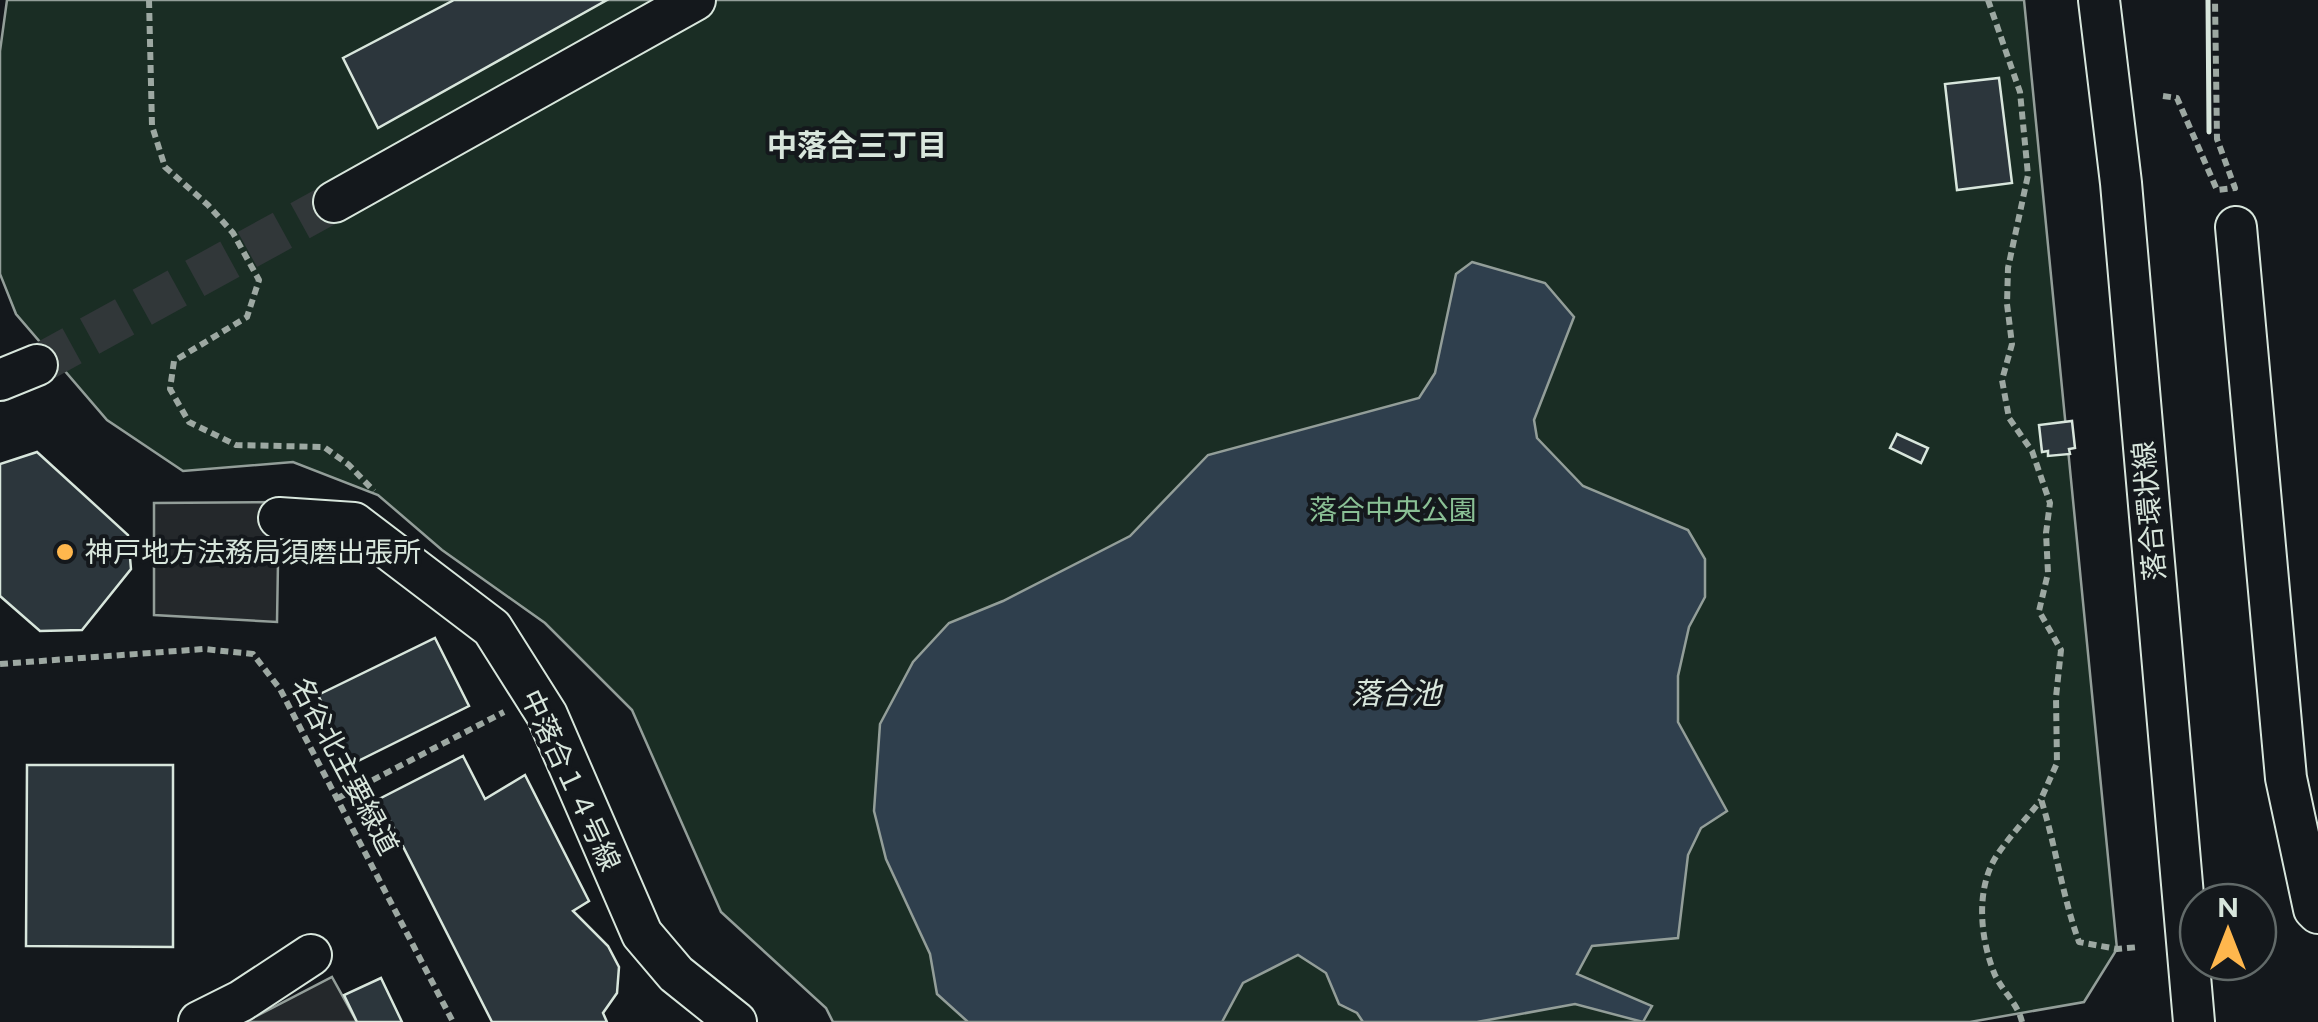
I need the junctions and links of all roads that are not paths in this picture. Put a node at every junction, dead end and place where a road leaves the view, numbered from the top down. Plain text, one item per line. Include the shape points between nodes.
1 (695, 0) edge
2 (2099, 0) edge
3 (334, 202) tunnel mouth
4 (2236, 228) dead end
5 (37, 365) tunnel mouth
6 (0, 380) edge
7 (280, 518) dead end
8 (2318, 913) edge
9 (311, 955) dead end
10 (200, 1022) edge
11 (736, 1022) edge
12 (2194, 1022) edge

1 - 3 street
2 - 12 street, 落合環状線
4 - 8 street via 2286,778
5 - 6 street
7 - 11 street, 中落合１４号線 via 354,523 492,628 546,715 642,934 676,974
9 - 10 street

